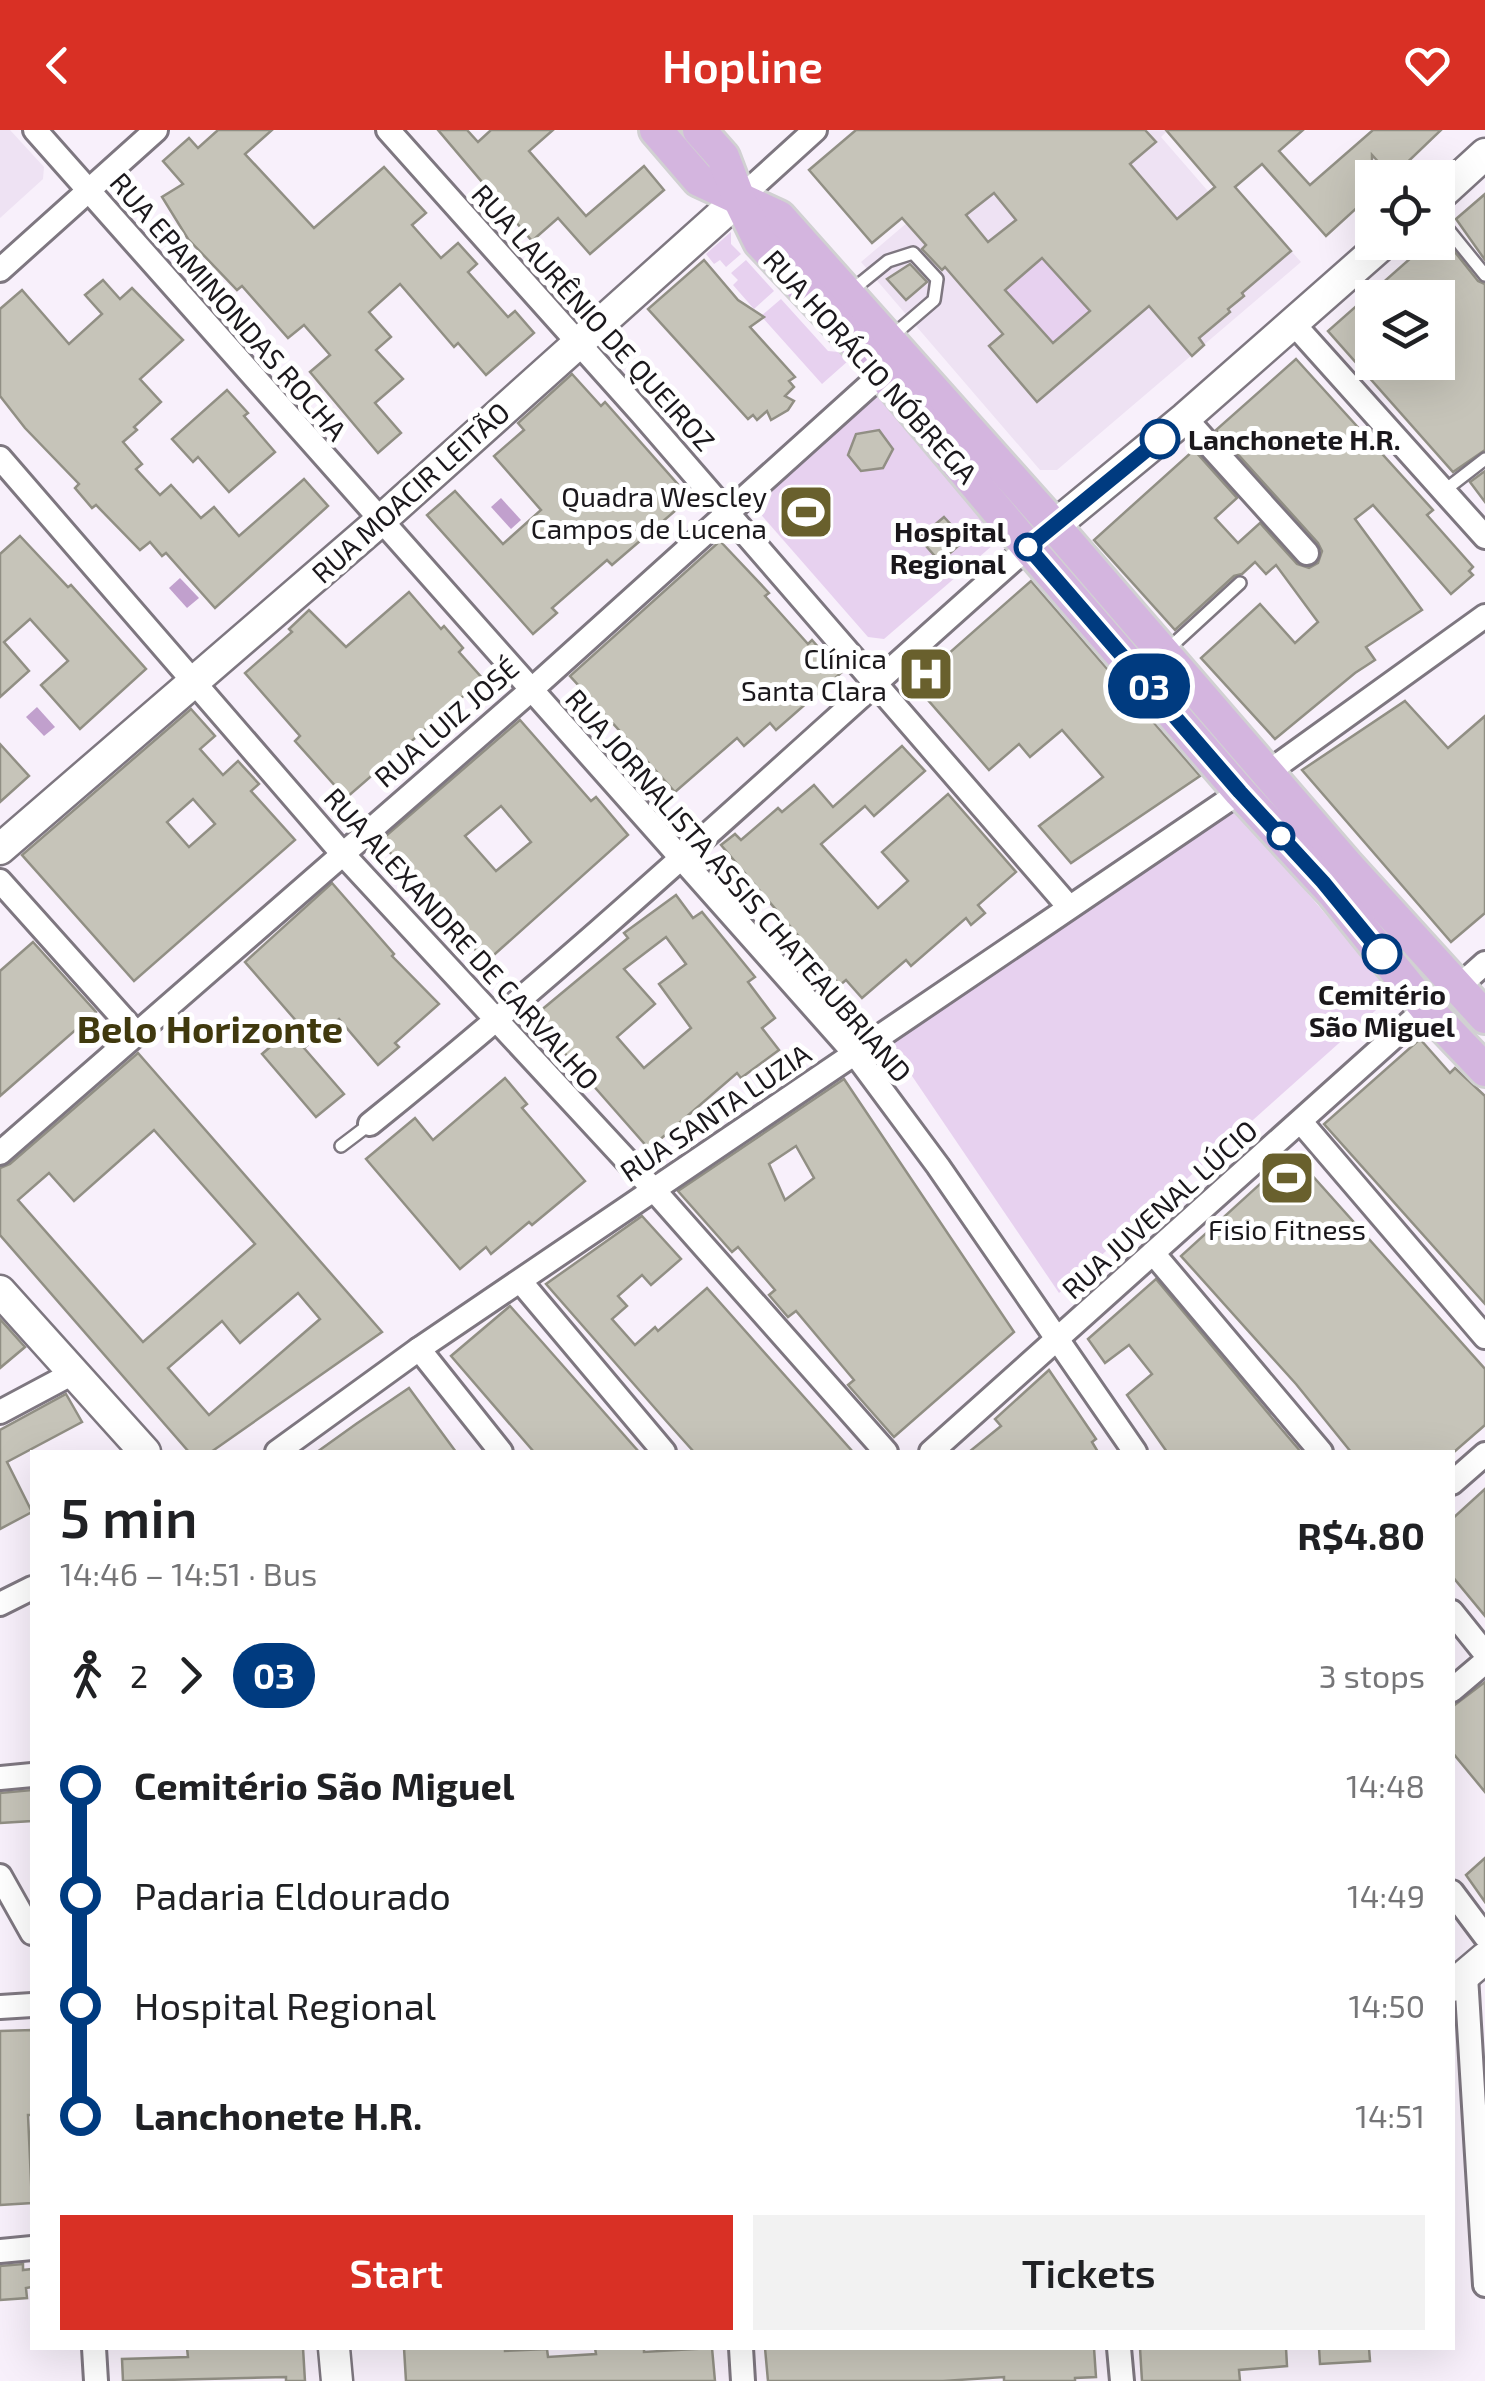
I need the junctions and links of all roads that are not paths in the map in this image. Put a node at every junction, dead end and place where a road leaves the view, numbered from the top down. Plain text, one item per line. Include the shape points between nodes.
1 (35, 130) edge
2 (156, 130) edge
3 (388, 130) edge
4 (656, 130) edge
5 (699, 130) edge
6 (815, 130) edge
7 (1485, 154) edge
8 (1455, 181) edge
9 (88, 192) junction
10 (738, 199) junction
11 (1455, 238) edge
12 (1364, 260) edge
13 (0, 270) edge
14 (1485, 275) edge
15 (848, 293) junction
16 (1292, 322) junction
17 (888, 340) junction
18 (578, 342) junction
19 (883, 373) junction
20 (1185, 418) junction
21 (0, 458) edge
22 (1485, 459) edge
23 (1445, 490) junction
24 (727, 513) junction
25 (380, 521) junction
26 (1053, 524) junction
27 (1485, 537) edge
28 (1028, 547) junction
29 (1307, 553) dead end
30 (1240, 583) dead end
31 (1485, 616) edge
32 (1164, 654) junction
33 (194, 680) junction
34 (877, 684) junction
35 (530, 690) junction
36 (1268, 773) junction
37 (1240, 792) junction
38 (0, 849) edge
39 (341, 852) junction
40 (683, 859) junction
41 (0, 881) edge
42 (1069, 907) junction
43 (1485, 963) edge
44 (1457, 988) junction
45 (1426, 1008) junction
46 (1485, 1017) edge
47 (496, 1023) junction
48 (137, 1034) junction
49 (855, 1054) junction
50 (1485, 1070) edge
51 (1301, 1122) junction
52 (370, 1124) joint
53 (341, 1146) dead end
54 (0, 1153) edge
55 (654, 1190) junction
56 (1153, 1253) junction
57 (521, 1282) junction
58 (0, 1291) edge
59 (1485, 1337) edge
60 (1058, 1340) junction
61 (419, 1349) junction
62 (74, 1372) junction
63 (0, 1412) edge
64 (143, 1450) edge
65 (280, 1450) edge
66 (499, 1450) edge
67 (662, 1450) edge
68 (884, 1450) edge
69 (933, 1450) edge
70 (1135, 1450) edge
71 (1319, 1450) edge
72 (1485, 1454) edge
73 (1455, 1480) edge
74 (30, 1589) edge
75 (0, 1604) edge
76 (1455, 1616) edge
77 (1485, 1653) edge
78 (1485, 1662) edge
79 (1455, 1687) edge
80 (30, 1775) edge
81 (0, 1778) edge
82 (0, 1876) edge
83 (1455, 1896) edge
84 (30, 1929) edge
85 (1485, 1936) edge
86 (1468, 1973) edge
87 (30, 2004) edge
88 (0, 2007) edge
89 (1471, 2146) edge
90 (30, 2248) edge
91 (0, 2251) edge
92 (1485, 2284) edge
93 (94, 2350) edge
94 (334, 2350) edge
95 (741, 2350) edge
96 (1120, 2350) edge
97 (96, 2381) edge
98 (336, 2381) edge
99 (744, 2381) edge
100 (1122, 2381) edge

1 - 9 street, RUA EPAMINONDAS ROCHA
2 - 9 street
3 - 18 street, RUA LAURÊNIO DE QUEIROZ
4 - 10 main road, RUA HORÁCIO NÓBREGA via 699,180
5 - 10 main road, RUA HORÁCIO NÓBREGA via 723,157
6 - 10 street, RUA MOACIR LEITÃO
7 - 8 street
9 - 13 street
9 - 25 street, RUA EPAMINONDAS ROCHA
10 - 15 main road, RUA HORÁCIO NÓBREGA via 779,217
10 - 18 street, RUA MOACIR LEITÃO via 643,297
10 - 19 main road, RUA HORÁCIO NÓBREGA via 760,242
11 - 14 lane
12 - 16 street
15 - 17 main road, RUA HORÁCIO NÓBREGA
15 - 17 lane via 888,261 913,253 936,278 934,300
16 - 20 street
16 - 23 street
17 - 26 main road, RUA HORÁCIO NÓBREGA
18 - 24 street, RUA LAURÊNIO DE QUEIROZ
18 - 25 street, RUA MOACIR LEITÃO
19 - 24 street, RUA LUIZ JOSÉ
19 - 28 main road, RUA HORÁCIO NÓBREGA
20 - 26 street
20 - 29 street
21 - 33 street, RUA ALEXANDRE DE CARVALHO
22 - 23 lane
23 - 27 street
24 - 34 street, RUA LAURÊNIO DE QUEIROZ
24 - 35 street, RUA LUIZ JOSÉ
25 - 33 street, RUA MOACIR LEITÃO
25 - 35 street, RUA JORNALISTA ASSIS CHATEAUBRIAND
26 - 28 main road
26 - 32 main road, RUA HORÁCIO NÓBREGA
28 - 34 street
28 - 37 main road, RUA HORÁCIO NÓBREGA
30 - 32 lane
31 - 36 street
32 - 36 main road, RUA HORÁCIO NÓBREGA
33 - 38 street, RUA MOACIR LEITÃO
33 - 39 street, RUA ALEXANDRE DE CARVALHO
34 - 40 street
34 - 42 street, RUA LAURÊNIO DE QUEIROZ
35 - 39 street, RUA LUIZ JOSÉ
35 - 40 street, RUA JORNALISTA ASSIS CHATEAUBRIAND
36 - 44 main road, RUA HORÁCIO NÓBREGA
37 - 42 street, RUA SANTA LUZIA
37 - 45 main road, RUA HORÁCIO NÓBREGA
39 - 47 street, RUA ALEXANDRE DE CARVALHO
39 - 48 street, RUA LUIZ JOSÉ
40 - 47 street
40 - 49 street, RUA JORNALISTA ASSIS CHATEAUBRIAND
41 - 48 street
42 - 49 street, RUA SANTA LUZIA
43 - 44 street
44 - 46 main road, RUA HORÁCIO NÓBREGA
45 - 50 main road, RUA HORÁCIO NÓBREGA
45 - 51 street, RUA JUVENAL LÚCIO
47 - 52 street
47 - 55 street, RUA ALEXANDRE DE CARVALHO
48 - 54 street, RUA LUIZ JOSÉ
49 - 55 street, RUA SANTA LUZIA
49 - 60 street, RUA JORNALISTA ASSIS CHATEAUBRIAND
51 - 56 street, RUA JUVENAL LÚCIO
51 - 59 street
52 - 53 lane
55 - 57 street, RUA SANTA LUZIA
55 - 68 street, RUA ALEXANDRE DE CARVALHO
56 - 60 street, RUA JUVENAL LÚCIO
56 - 71 street
57 - 61 street, RUA SANTA LUZIA
57 - 67 street
58 - 62 street
60 - 69 street, RUA JUVENAL LÚCIO
60 - 70 street, RUA JORNALISTA ASSIS CHATEAUBRIAND
61 - 65 street, RUA SANTA LUZIA
61 - 66 street
62 - 63 street
62 - 64 street
72 - 73 street
74 - 75 street
76 - 77 street
78 - 79 street
80 - 81 street
82 - 84 street
83 - 85 street
86 - 89 street
87 - 88 street
89 - 92 street
90 - 91 street
93 - 97 street
94 - 98 street
95 - 99 street
96 - 100 street

